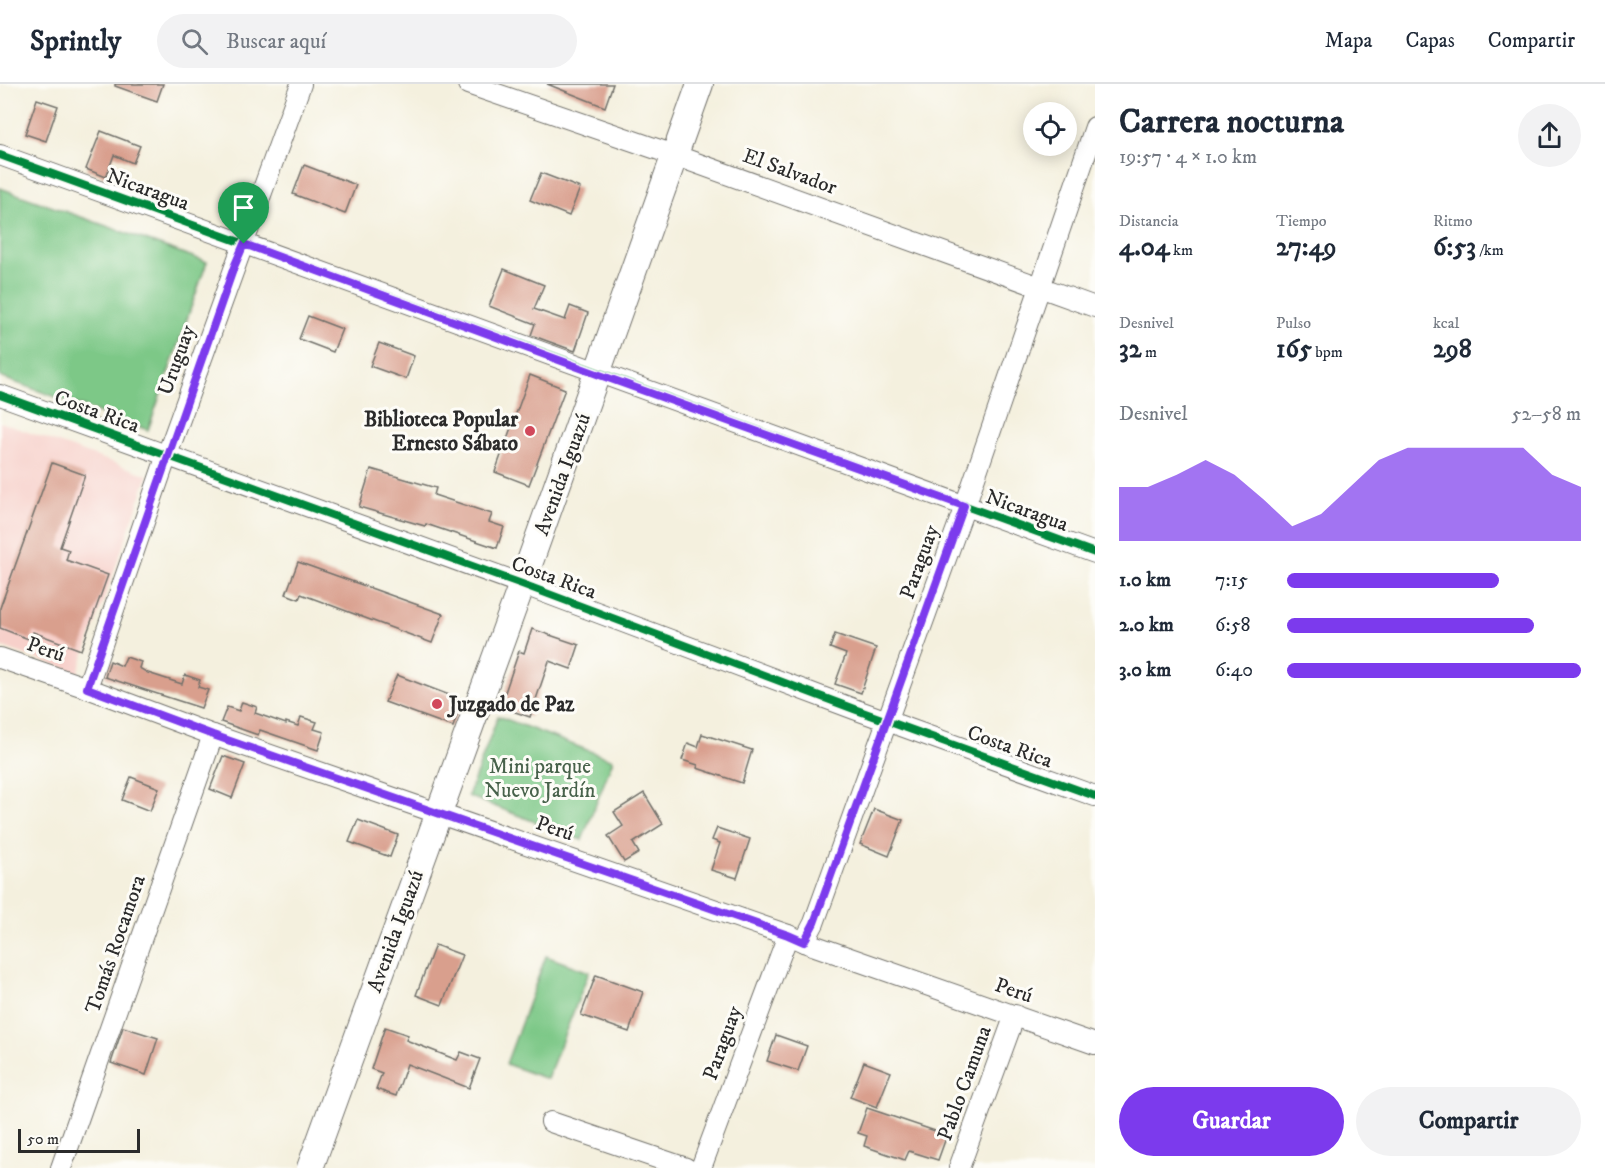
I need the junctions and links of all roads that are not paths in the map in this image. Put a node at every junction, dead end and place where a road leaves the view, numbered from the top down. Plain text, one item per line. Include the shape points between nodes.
1 (301, 84) edge
2 (468, 84) edge
3 (700, 84) edge
4 (1095, 127) edge
5 (0, 155) edge
6 (674, 155) junction
7 (244, 244) junction
8 (1039, 286) junction
9 (1095, 307) edge
10 (597, 374) junction
11 (0, 395) edge
12 (167, 455) junction
13 (964, 506) junction
14 (1095, 553) edge
15 (522, 584) junction
16 (0, 658) edge
17 (87, 688) junction
18 (886, 721) junction
19 (213, 735) junction
20 (1095, 796) edge
21 (438, 813) junction
22 (796, 938) junction
23 (1015, 1015) junction
24 (1095, 1044) edge
25 (551, 1122) dead end
26 (61, 1168) edge
27 (310, 1168) edge
28 (686, 1168) edge
29 (701, 1168) edge
30 (959, 1168) edge

1 - 7 street, Uruguay
2 - 6 street, El Salvador
3 - 6 main road, Avenida Iguazú
4 - 8 street, Paraguay
5 - 7 street, Nicaragua
6 - 8 street, El Salvador
6 - 10 main road, Avenida Iguazú
7 - 10 street, Nicaragua
7 - 12 street, Uruguay
8 - 9 street, El Salvador
8 - 13 street, Paraguay
10 - 13 street, Nicaragua
10 - 15 main road, Avenida Iguazú
11 - 12 street, Costa Rica
12 - 15 street, Costa Rica
12 - 17 street, Uruguay
13 - 14 street, Nicaragua
13 - 18 street, Paraguay
15 - 18 street, Costa Rica
15 - 21 main road, Avenida Iguazú
16 - 17 street, Perú
17 - 19 street, Perú
18 - 20 street, Costa Rica
18 - 22 street, Paraguay via 814,923
19 - 21 street, Perú
19 - 26 street, Tomás Rocamora
21 - 22 street, Perú
21 - 27 main road, Avenida Iguazú
22 - 23 street, Perú
22 - 29 street, Paraguay
23 - 24 street, Perú
23 - 30 street, Pablo Camuna
25 - 28 street

